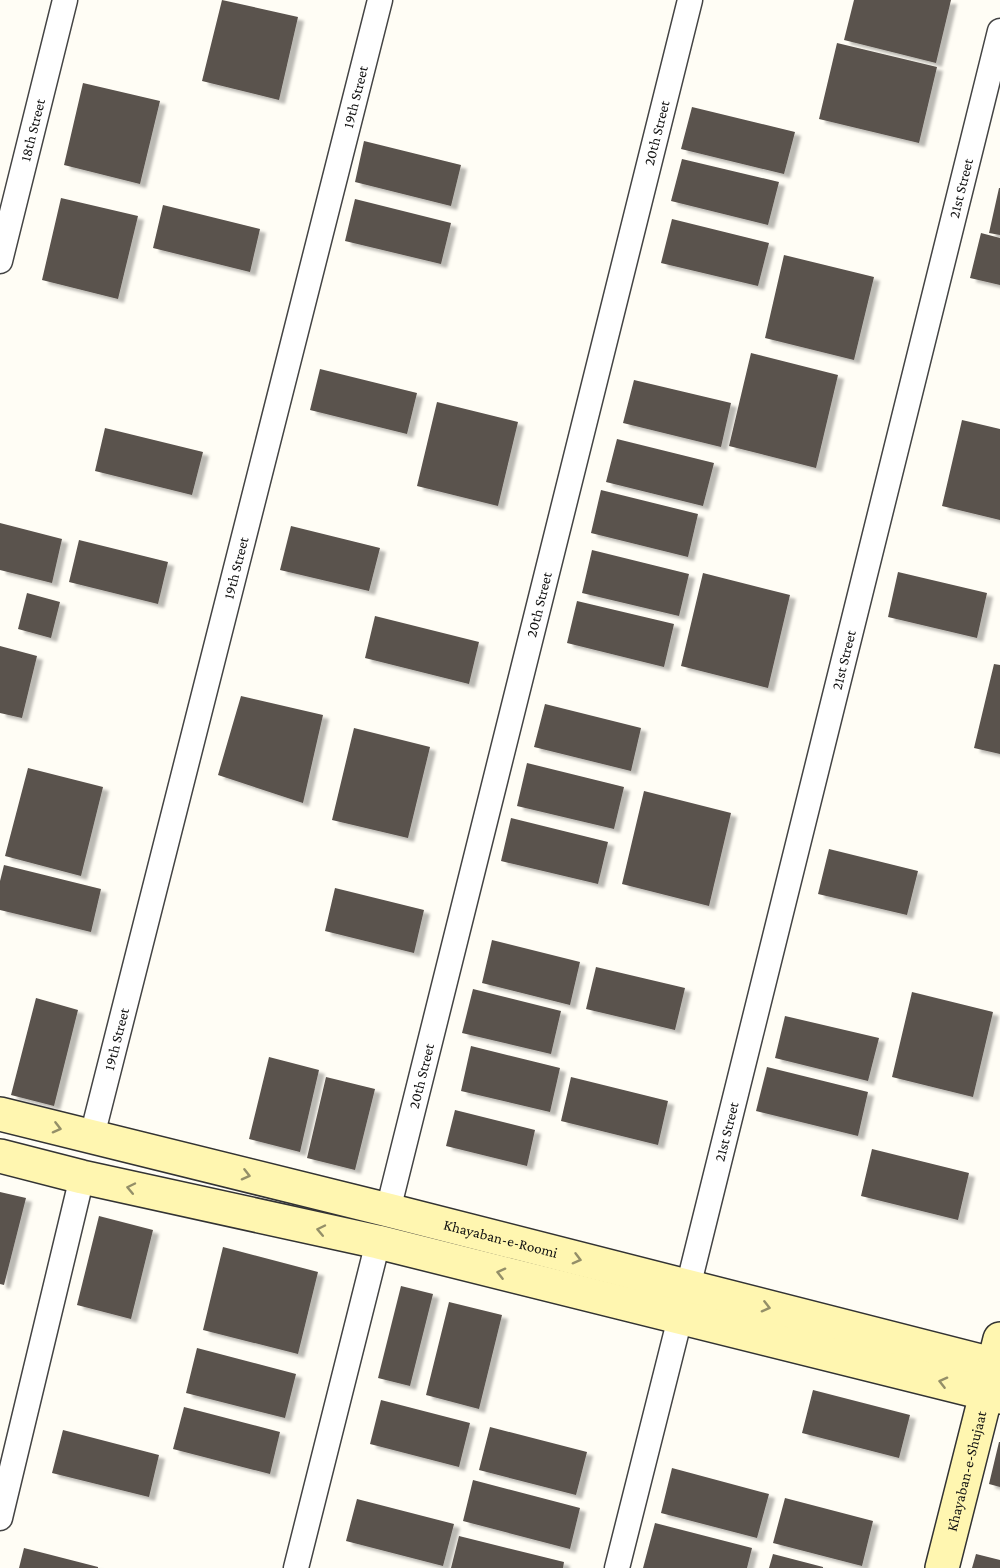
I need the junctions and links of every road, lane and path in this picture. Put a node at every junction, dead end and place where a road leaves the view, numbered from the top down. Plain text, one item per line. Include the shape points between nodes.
1 (65, 0) edge
2 (381, 0) edge
3 (690, 0) edge
4 (1000, 31) edge
5 (0, 261) edge
6 (0, 1114) edge
7 (92, 1136) junction
8 (0, 1156) edge
9 (82, 1177) junction
10 (388, 1210) junction
11 (378, 1242) junction
12 (684, 1303) junction
13 (996, 1372) edge
14 (0, 1518) edge
15 (296, 1568) edge
16 (617, 1568) edge
17 (942, 1568) edge

1 - 5 street, 18th Street
2 - 7 street, 19th Street
3 - 10 street, 20th Street
4 - 12 street, 21st Street
6 -> 7 street, Khayaban-e-Roomi
7 -> 10 street, Khayaban-e-Roomi
8 - 9 street, Khayaban-e-Roomi
11 -> 9 street, Khayaban-e-Roomi
9 - 14 street
10 -> 12 street, Khayaban-e-Roomi
12 -> 11 street, Khayaban-e-Roomi
11 - 15 street
12 - 13 street, Khayaban-e-Roomi
12 - 16 street, 21st Street
13 - 17 street, Khayaban-e-Shujaat

